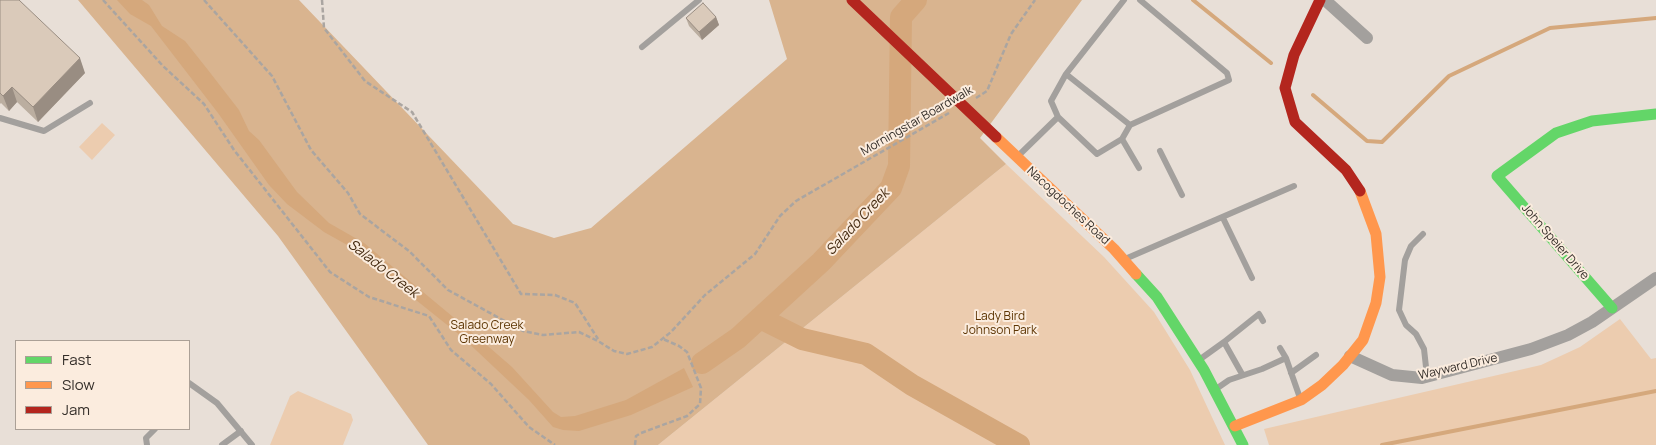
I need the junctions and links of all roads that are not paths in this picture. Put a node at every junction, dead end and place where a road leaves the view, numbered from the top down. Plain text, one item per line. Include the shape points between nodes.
1 (699, 0) edge
2 (852, 0) edge
3 (1124, 0) edge
4 (1140, 0) edge
5 (1320, 0) edge
6 (1325, 0) edge
7 (1367, 38) dead end
8 (642, 47) dead end
9 (1066, 74) junction
10 (90, 102) dead end
11 (1656, 114) edge
12 (1058, 117) junction
13 (0, 118) edge
14 (1130, 125) junction
15 (1122, 139) junction
16 (1160, 151) dead end
17 (1017, 157) junction
18 (1139, 168) dead end
19 (1294, 186) dead end
20 (1182, 195) dead end
21 (1223, 218) junction
22 (1423, 234) dead end
23 (1124, 260) junction
24 (1252, 278) dead end
25 (1656, 278) edge
26 (1612, 308) junction
27 (1263, 321) dead end
28 (1224, 342) junction
29 (1280, 348) dead end
30 (1316, 355) dead end
31 (1350, 356) junction
32 (1286, 358) junction
33 (1198, 360) junction
34 (1291, 373) junction
35 (1242, 374) junction
36 (1428, 376) junction
37 (190, 384) edge
38 (1215, 390) junction
39 (1301, 400) junction
40 (1235, 426) junction
41 (154, 430) edge
42 (241, 431) junction
43 (1243, 444) edge
44 (147, 445) edge
45 (222, 445) edge
46 (252, 445) edge

1 - 8 lane
2 - 17 street, Nacogdoches Road, bridge
3 - 9 lane
4 - 14 lane via 1227,73 1229,80
5 - 31 street via 1294,54 1285,88 1295,122 1351,177 1364,196 1376,234 1380,277 1376,303 1363,340
6 - 7 street
9 - 12 lane via 1052,100
9 - 14 lane
10 - 13 lane via 44,130
11 - 26 street, John Speier Drive via 1592,121 1556,133 1498,176
12 - 15 lane via 1097,154
12 - 17 lane
14 - 15 lane
15 - 18 lane
16 - 20 lane
17 - 23 street, Nacogdoches Road
19 - 21 lane
21 - 23 lane
21 - 24 lane
22 - 36 lane via 1411,246 1405,260 1399,310 1424,349
23 - 33 street, Nacogdoches Road via 1157,297
25 - 26 street, Wayward Drive
26 - 36 street, Wayward Drive via 1568,335 1540,346
27 - 28 lane via 1259,314
28 - 33 lane
28 - 35 lane via 1236,357
29 - 32 lane
30 - 34 lane
31 - 36 street, Wayward Drive via 1392,375
31 - 39 street via 1322,385
32 - 34 lane
32 - 35 lane
33 - 38 street, Nacogdoches Road
34 - 39 lane
35 - 38 lane
37 - 42 lane via 217,403
38 - 40 street, Nacogdoches Road
39 - 40 street
40 - 43 street, Nacogdoches Road
41 - 44 lane via 146,438
42 - 45 lane
42 - 46 lane

